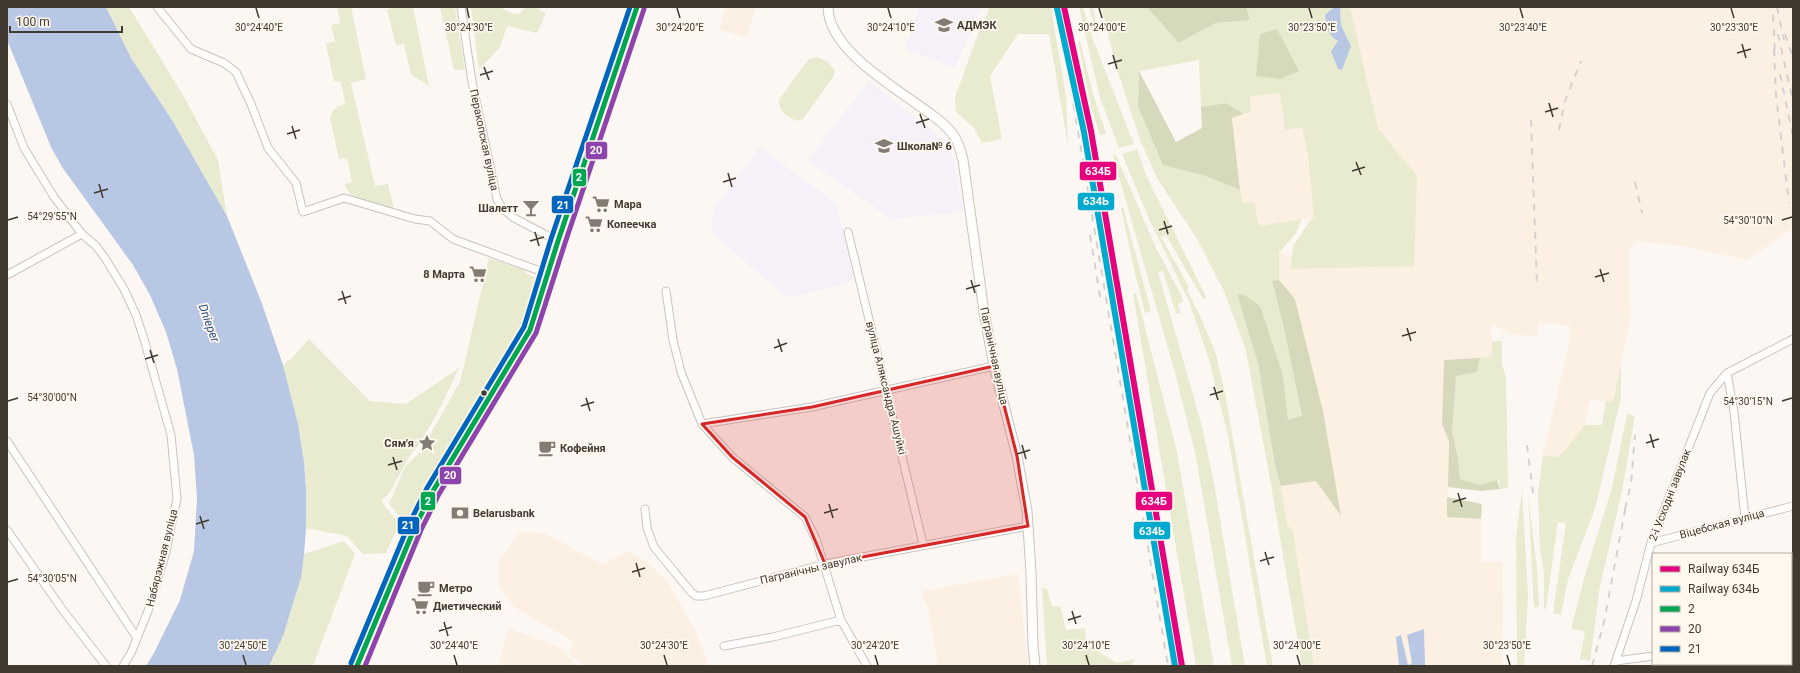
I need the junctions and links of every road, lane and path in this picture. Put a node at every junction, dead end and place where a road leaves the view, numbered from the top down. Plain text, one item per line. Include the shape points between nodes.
1 (157, 7) edge
2 (462, 7) edge
3 (637, 7) edge
4 (828, 7) edge
5 (7, 104) edge
6 (848, 232) dead end
7 (82, 234) junction
8 (558, 241) junction
9 (548, 274) junction
10 (7, 275) edge
11 (666, 291) dead end
12 (1793, 339) edge
13 (994, 366) junction
14 (1727, 373) junction
15 (886, 389) junction
16 (702, 424) junction
17 (7, 441) edge
18 (1793, 506) edge
19 (645, 509) dead end
20 (1745, 518) junction
21 (1028, 526) junction
22 (7, 530) edge
23 (1651, 543) junction
24 (923, 544) junction
25 (824, 564) junction
26 (841, 620) junction
27 (137, 638) junction
28 (724, 646) dead end
29 (1652, 656) edge
30 (1615, 663) edge
31 (106, 666) edge
32 (123, 666) edge
33 (357, 666) edge
34 (867, 666) edge
35 (1036, 666) edge

1 - 9 street via 191,49 224,63 236,72 268,148 296,183 303,212 344,198 430,221 453,239
2 - 8 street, Перакопская вуліца via 472,82 497,199 503,209 514,218
3 - 8 main road
4 - 13 main road, Пагранічная вуліца via 832,28 847,49 864,65 946,126 959,145
5 - 7 street, Набярэжная вуліца via 24,148 54,197
6 - 15 street, вуліца Аляксандра Ашуйкі
7 - 10 street
7 - 27 street, Набярэжная вуліца via 105,258 136,315 171,435 177,498 161,572
8 - 9 main road
9 - 33 main road via 530,330 433,490
11 - 16 street via 671,332 681,372
12 - 14 street
13 - 15 street
13 - 21 main road, Пагранічная вуліца via 1018,456
14 - 20 street via 1734,412
14 - 23 street, 2-і Усходні завулак via 1710,393
15 - 16 street via 812,407
15 - 24 street, вуліца Аляксандра Ашуйкі
16 - 25 street via 732,457 805,517
17 - 27 street
18 - 20 street, Віцебская вуліца
19 - 25 street, Пагранічны завулак via 647,528 654,547 696,596
20 - 23 street, Віцебская вуліца
21 - 24 street, Пагранічны завулак
21 - 35 main road, Пагранічная вуліца
22 - 31 street via 62,610
23 - 30 street, 2-і Усходні завулак via 1636,601
24 - 25 street, Пагранічны завулак
25 - 26 street
26 - 28 street
26 - 34 street
27 - 32 street, Набярэжная вуліца
29 - 30 street

